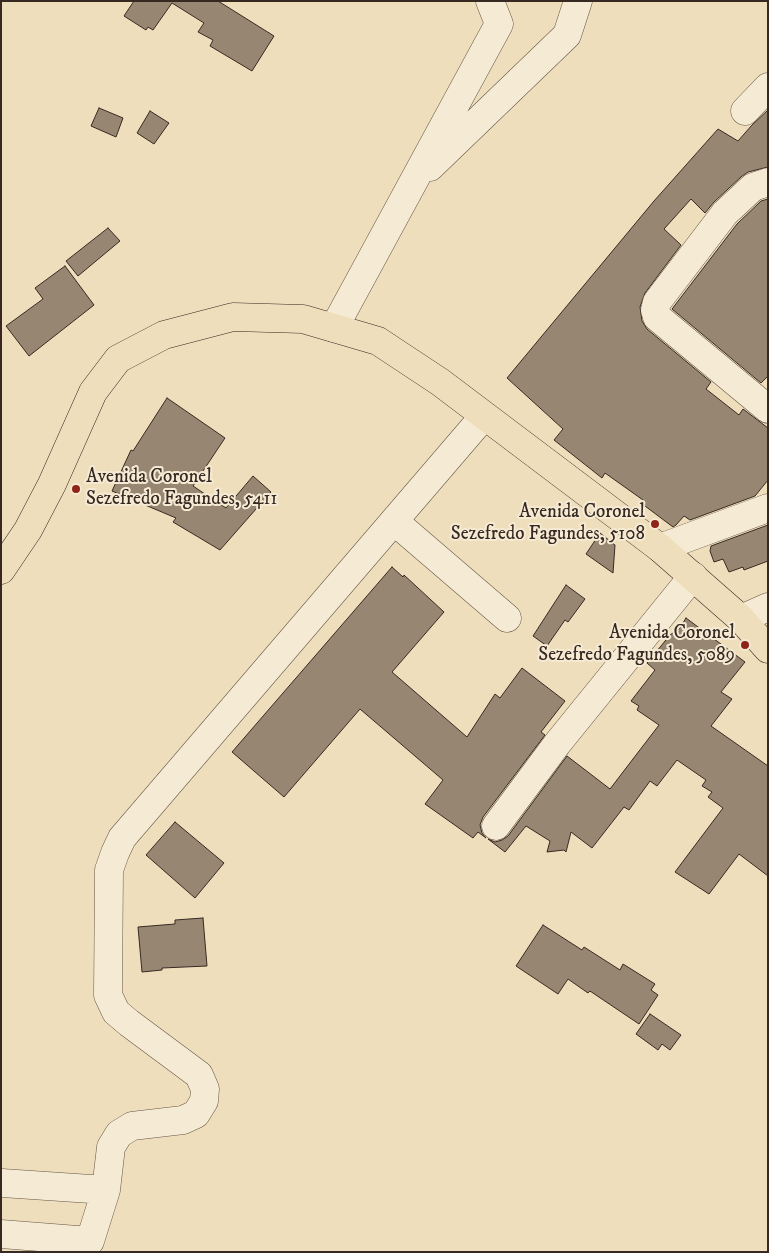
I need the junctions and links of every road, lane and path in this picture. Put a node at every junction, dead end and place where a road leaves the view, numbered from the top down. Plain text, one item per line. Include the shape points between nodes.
1 (490, 1) edge
2 (578, 1) edge
3 (768, 87) edge
4 (745, 111) dead end
5 (768, 182) edge
6 (411, 185) junction
7 (334, 328) junction
8 (768, 409) edge
9 (484, 416) junction
10 (768, 508) edge
11 (394, 521) junction
12 (660, 548) junction
13 (1, 570) edge
14 (693, 576) junction
15 (768, 607) edge
16 (507, 618) dead end
17 (740, 619) junction
18 (768, 649) edge
19 (496, 826) dead end
20 (2, 1183) edge
21 (106, 1190) junction
22 (1, 1234) edge
23 (86, 1246) edge

1 - 6 street via 499,24
2 - 6 street via 567,35
3 - 4 street
5 - 8 street via 754,188 725,213 657,302 655,310 657,317
6 - 7 street
7 - 9 main road via 378,341
7 - 13 main road via 302,319 233,317 164,336 118,359 93,392 52,484 28,530
9 - 11 street
9 - 12 main road
10 - 12 street
11 - 16 street
11 - 21 street via 122,838 115,853 109,870 108,995 116,1012 199,1074 205,1089 204,1101 196,1114 184,1120 132,1126 119,1134 112,1147
12 - 14 main road
14 - 17 main road
14 - 19 street via 557,744
15 - 17 street
17 - 18 main road
20 - 21 street
21 - 23 street
22 - 23 street

